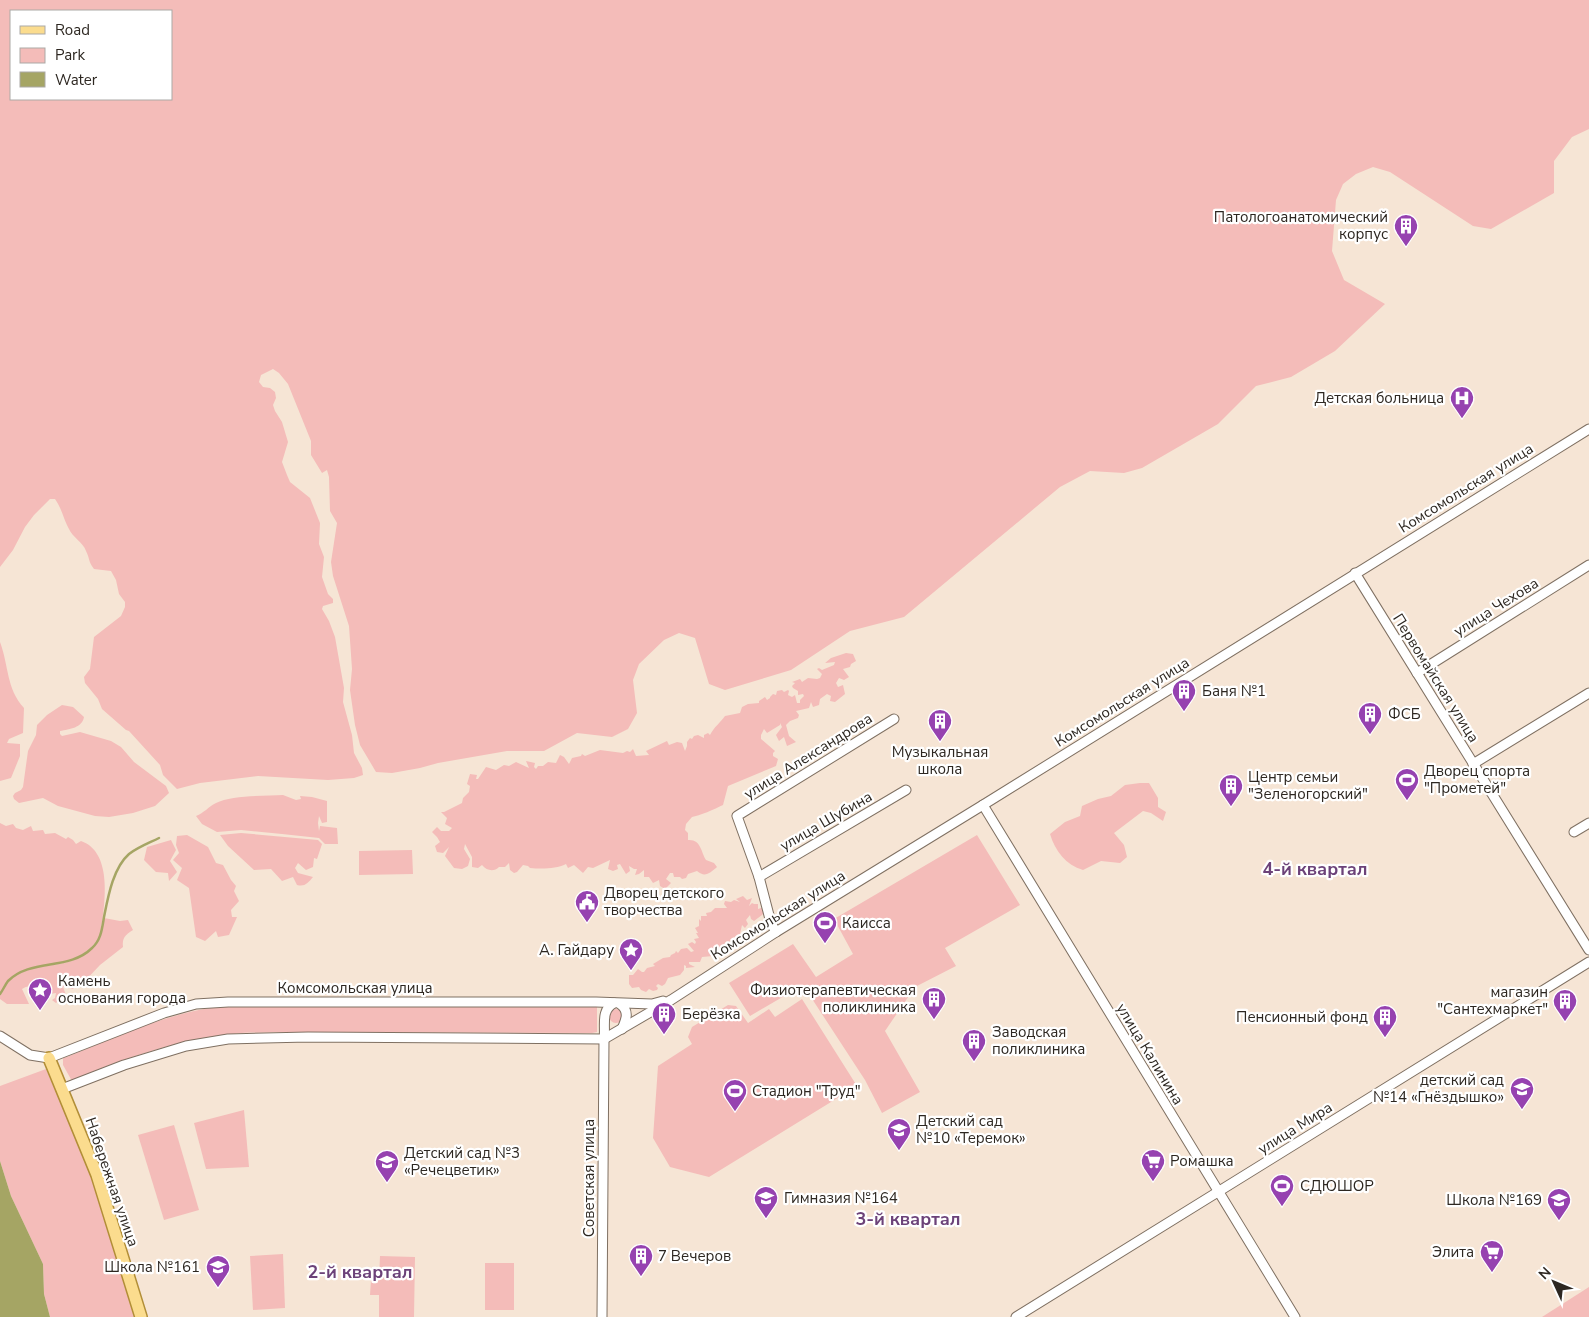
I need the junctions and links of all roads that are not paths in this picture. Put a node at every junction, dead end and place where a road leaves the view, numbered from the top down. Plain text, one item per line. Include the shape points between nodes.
1 (1589, 429) edge
2 (1589, 565) edge
3 (1355, 573) junction
4 (1417, 672) junction
5 (1589, 693) edge
6 (894, 719) dead end
7 (1474, 764) junction
8 (906, 790) dead end
9 (983, 805) junction
10 (1589, 823) edge
11 (1574, 832) dead end
12 (759, 877) junction
13 (776, 932) junction
14 (1589, 950) edge
15 (1589, 962) edge
16 (671, 1000) junction
17 (617, 1004) junction
18 (622, 1030) junction
19 (0, 1036) edge
20 (604, 1039) junction
21 (49, 1058) junction
22 (62, 1089) junction
23 (1218, 1192) junction
24 (141, 1317) edge
25 (602, 1317) edge
26 (1016, 1317) edge
27 (1295, 1317) edge

1 - 3 street, Комсомольская улица
2 - 4 street, улица Чехова
3 - 4 street, Первомайская улица
3 - 9 street, Комсомольская улица
4 - 7 street, Первомайская улица
5 - 7 street
6 - 12 street, улица Александрова via 737,816
7 - 14 street, Первомайская улица
8 - 12 street, улица Шубина
9 - 13 street, Комсомольская улица
9 - 23 street, улица Калинина
10 - 11 street
12 - 13 street
13 - 16 street, Комсомольская улица
15 - 23 street, улица Мира
16 - 17 street, Комсомольская улица via 652,1004
16 - 18 street, Комсомольская улица
17 - 18 street via 627,1012
17 - 20 street, Советская улица via 609,1006 605,1012
17 - 21 street, Комсомольская улица via 196,1004 164,1012
18 - 20 street, Комсомольская улица
19 - 21 street via 30,1055
20 - 22 street, Комсомольская улица via 293,1037 228,1040 186,1046
20 - 25 street, Советская улица
21 - 22 main road, Набережная улица
22 - 24 main road, Набережная улица via 97,1174
23 - 26 street, улица Мира
23 - 27 street, улица Калинина

